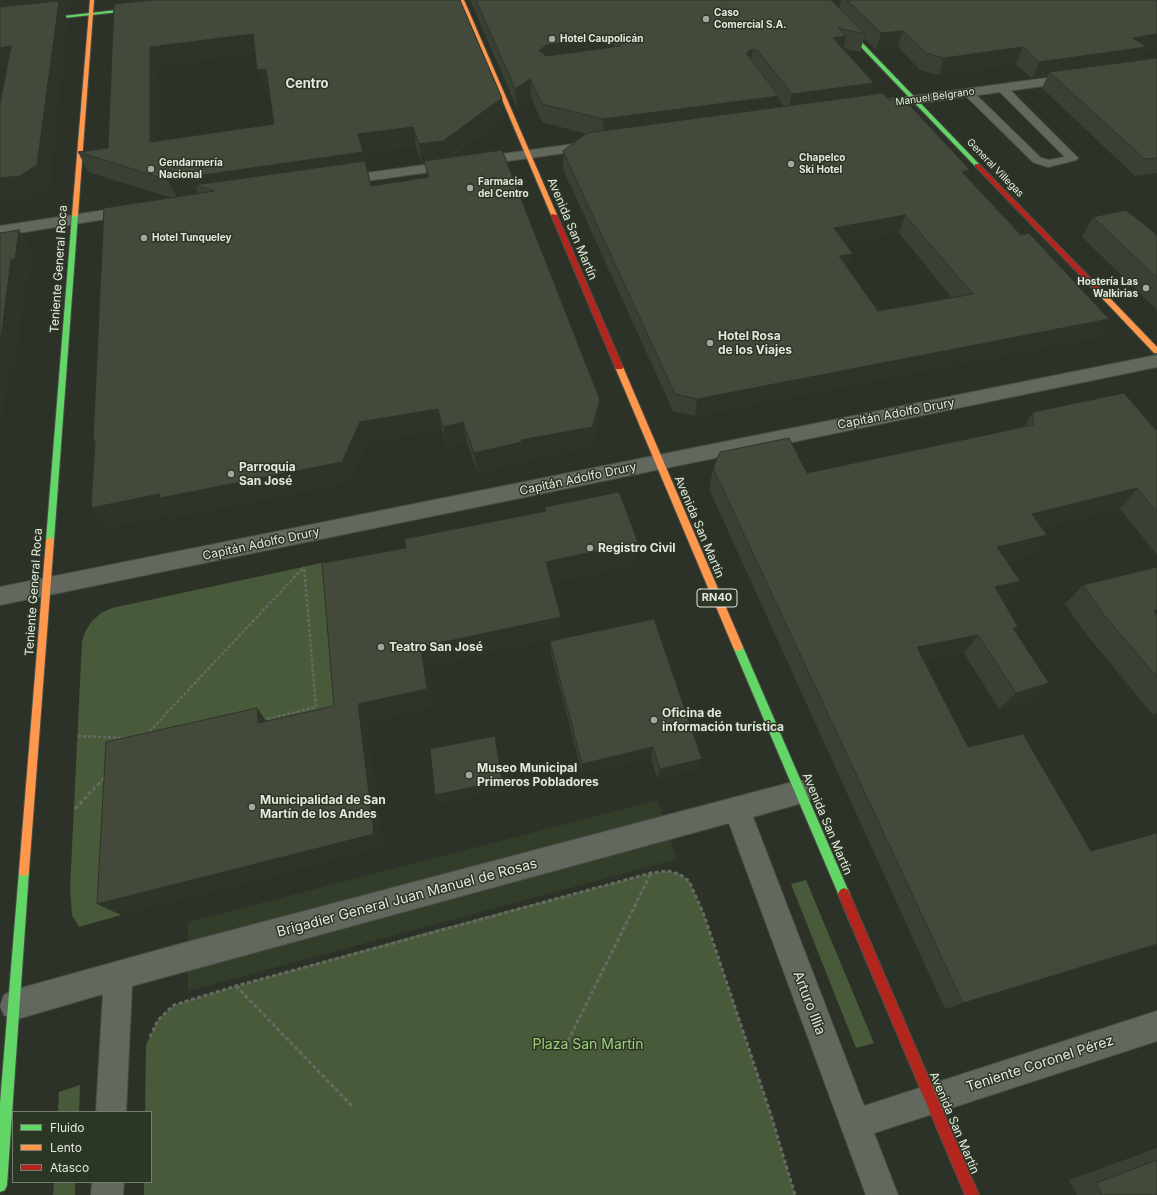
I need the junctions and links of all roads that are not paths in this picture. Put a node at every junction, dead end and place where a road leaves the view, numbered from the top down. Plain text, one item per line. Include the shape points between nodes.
1 (92, 0) edge
2 (462, 0) edge
3 (818, 0) edge
4 (152, 7) edge
5 (90, 14) junction
6 (0, 24) edge
7 (1087, 76) edge
8 (1002, 88) junction
9 (968, 93) junction
10 (914, 100) junction
11 (862, 108) edge
12 (606, 143) edge
13 (527, 154) junction
14 (324, 184) edge
15 (145, 210) edge
16 (75, 220) junction
17 (0, 231) edge
18 (1157, 351) edge
19 (1157, 361) edge
20 (658, 462) junction
21 (46, 587) junction
22 (0, 596) edge
23 (800, 792) junction
24 (737, 810) junction
25 (118, 976) junction
26 (14, 1005) junction
27 (1157, 1026) edge
28 (931, 1099) junction
29 (111, 1111) edge
30 (855, 1124) junction
31 (108, 1183) edge
32 (0, 1185) edge
33 (107, 1195) edge
34 (882, 1195) edge
35 (972, 1195) edge

1 - 5 main road, Teniente General Roca
2 - 13 main road, Avenida San Martín / RN40
3 - 10 main road, General Villegas
4 - 5 main road
5 - 6 main road
5 - 16 main road, Teniente General Roca
7 - 8 street, Manuel Belgrano
8 - 9 street, Manuel Belgrano
8 - 9 lane via 1072,158 1048,164 1037,160
9 - 10 street, Manuel Belgrano
10 - 11 street, Manuel Belgrano
10 - 18 main road, General Villegas
12 - 13 street
13 - 14 street
13 - 20 main road, Avenida San Martín / RN40
15 - 16 street
16 - 17 street
16 - 21 main road, Teniente General Roca
19 - 20 street, Capitán Adolfo Drury
20 - 21 street, Capitán Adolfo Drury
20 - 23 main road, Avenida San Martín / RN40
21 - 22 street, Capitán Adolfo Drury
21 - 26 main road, Teniente General Roca
23 - 24 street, Brigadier General Juan Manuel de Rosas
23 - 28 main road, Avenida San Martín / RN40
24 - 25 street, Brigadier General Juan Manuel de Rosas
24 - 30 street, Arturo Illia
25 - 26 street, Brigadier General Juan Manuel de Rosas
25 - 29 street
26 - 32 main road, Teniente General Roca
27 - 28 street, Teniente Coronel Pérez
28 - 30 street, Teniente Coronel Pérez
28 - 35 main road, Avenida San Martín / RN40
30 - 34 street, Arturo Illia
31 - 33 street

